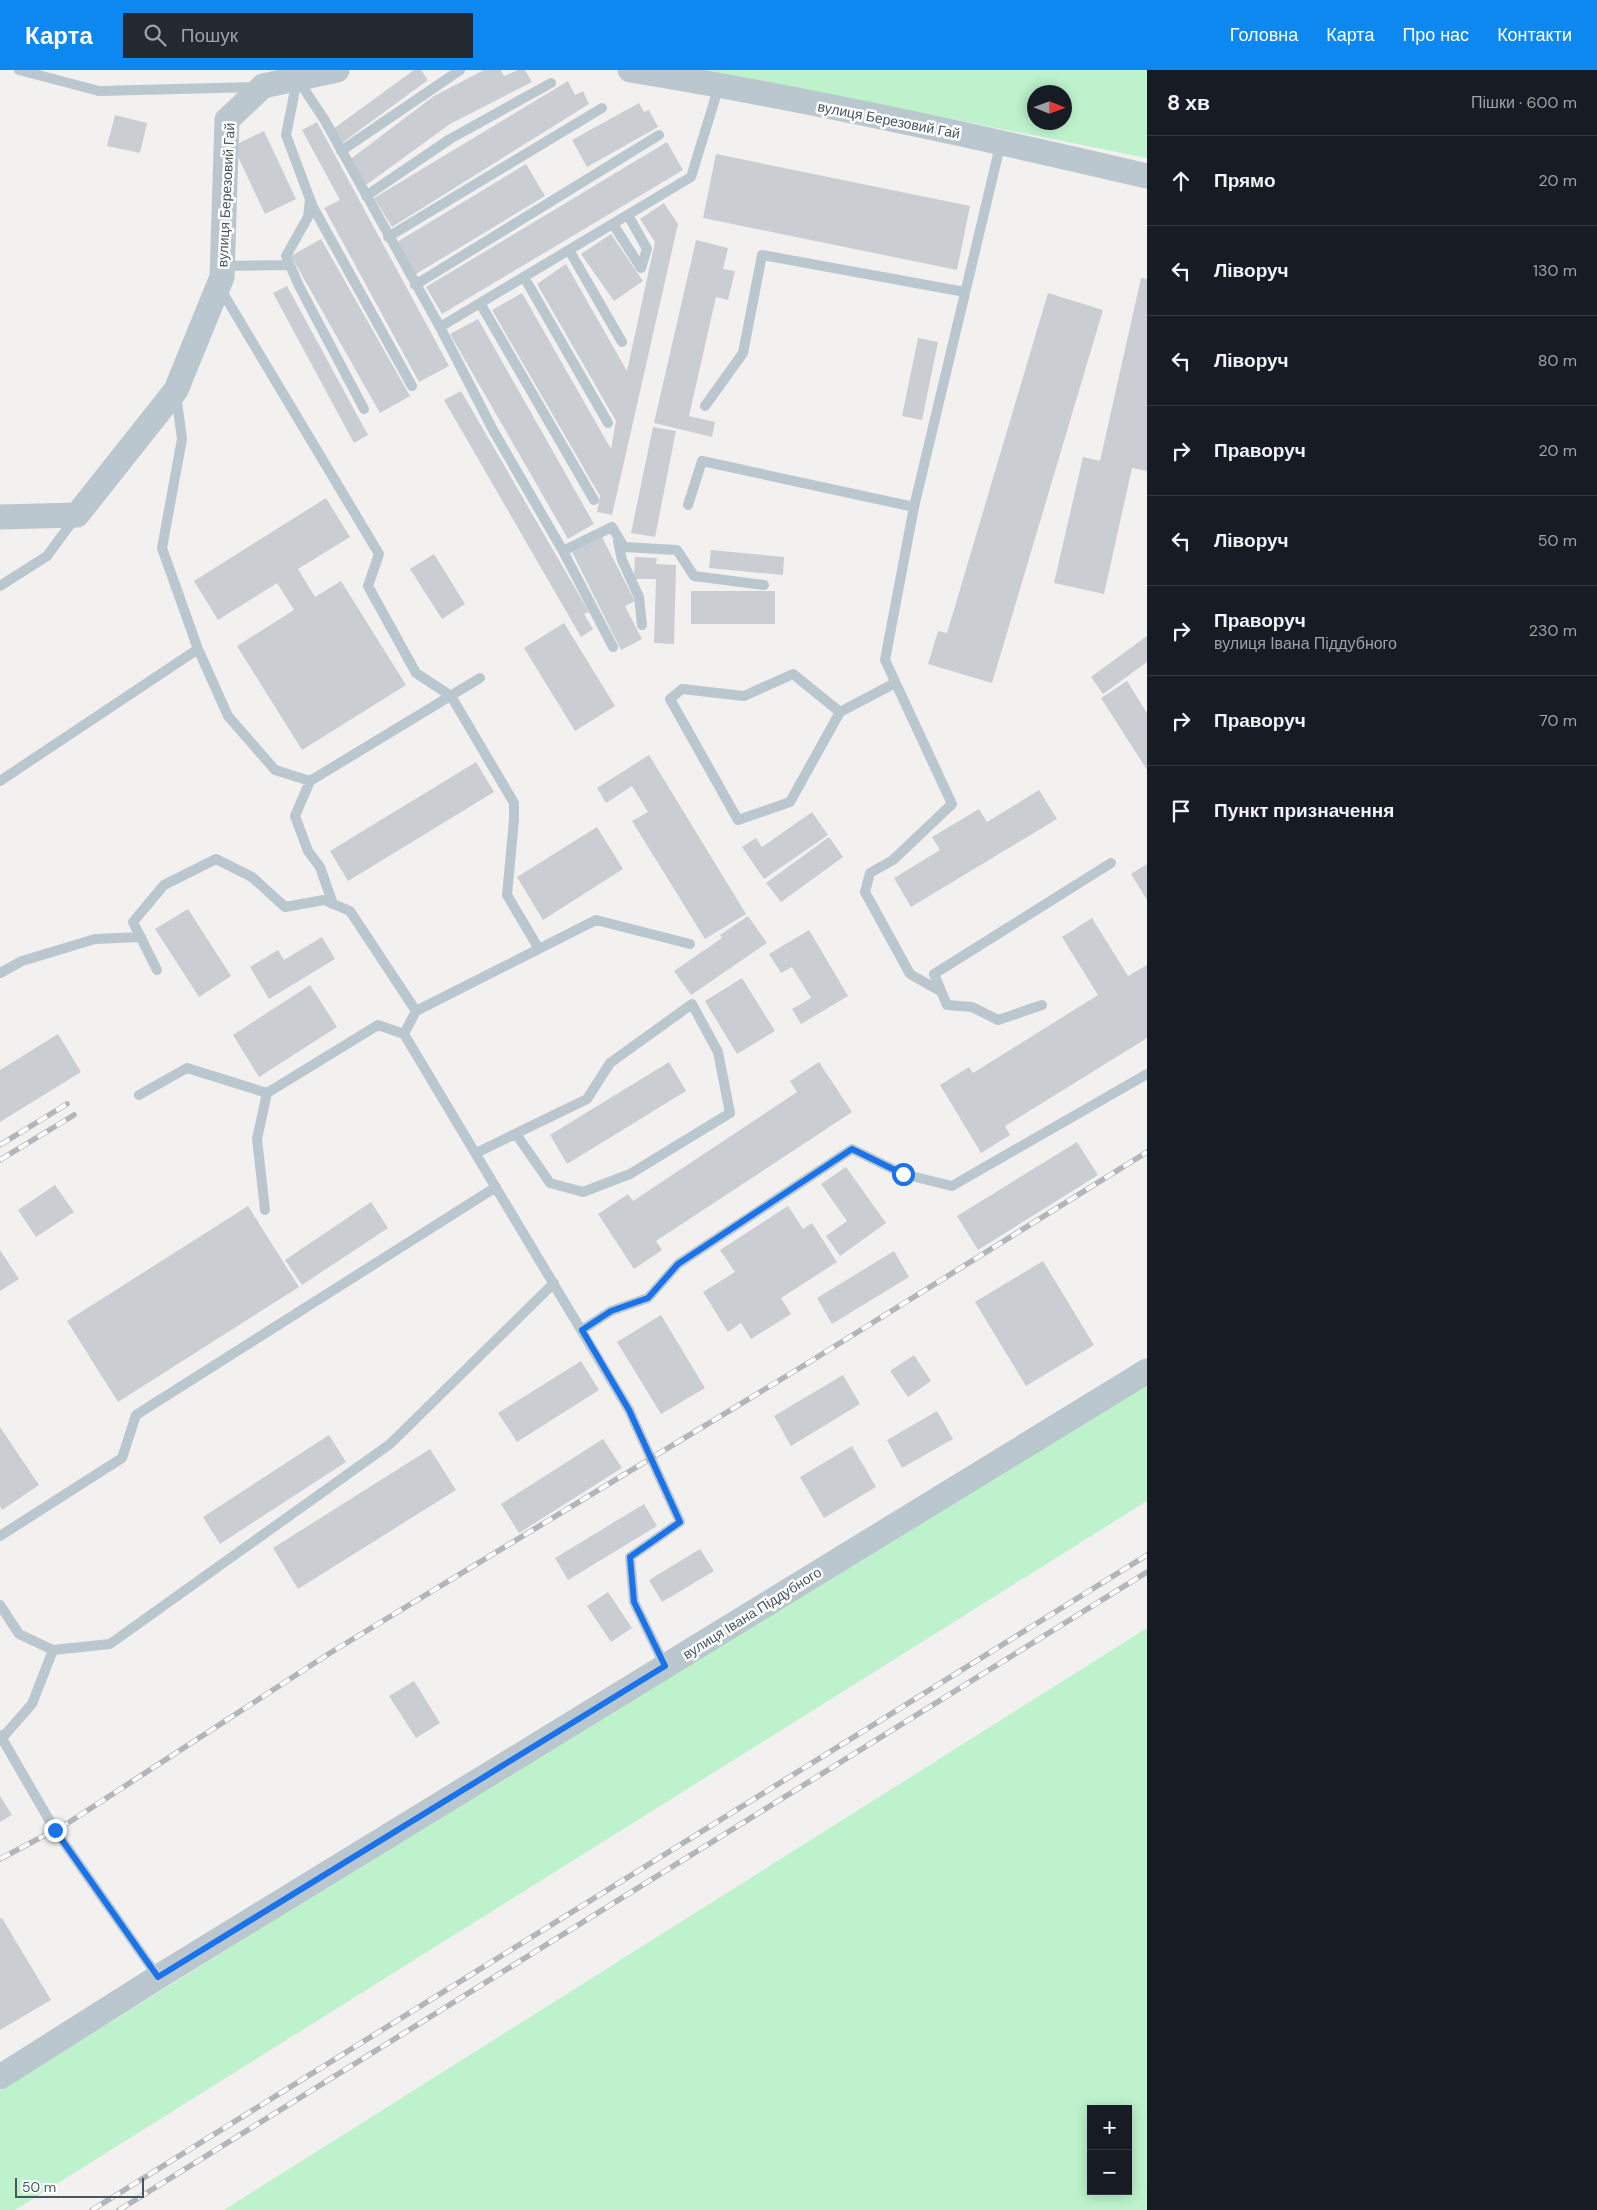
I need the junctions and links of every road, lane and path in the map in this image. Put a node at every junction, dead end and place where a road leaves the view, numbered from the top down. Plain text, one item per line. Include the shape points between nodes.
1 (19, 70) edge
2 (338, 70) edge
3 (460, 70) edge
4 (630, 70) edge
5 (298, 79) junction
6 (551, 83) dead end
7 (262, 86) junction
8 (719, 86) junction
9 (602, 108) dead end
10 (659, 135) dead end
11 (1001, 142) junction
12 (341, 151) junction
13 (1147, 176) edge
14 (366, 196) junction
15 (310, 200) junction
16 (628, 215) junction
17 (613, 224) junction
18 (388, 237) junction
19 (569, 250) junction
20 (290, 265) junction
21 (220, 276) junction
22 (524, 277) junction
23 (415, 285) junction
24 (965, 292) junction
25 (480, 303) junction
26 (440, 327) junction
27 (622, 342) dead end
28 (412, 386) dead end
29 (176, 390) junction
30 (704, 406) dead end
31 (364, 409) dead end
32 (608, 423) dead end
33 (594, 500) dead end
34 (688, 506) dead end
35 (914, 507) junction
36 (77, 515) junction
37 (0, 517) edge
38 (616, 533) junction
39 (563, 551) junction
40 (0, 586) edge
41 (764, 586) dead end
42 (642, 625) dead end
43 (613, 647) dead end
44 (198, 649) junction
45 (480, 678) dead end
46 (896, 682) junction
47 (451, 696) junction
48 (840, 712) junction
49 (0, 781) edge
50 (310, 781) junction
51 (1111, 863) dead end
52 (333, 904) junction
53 (141, 937) junction
54 (690, 944) dead end
55 (539, 949) junction
56 (157, 970) dead end
57 (0, 973) edge
58 (940, 991) junction
59 (1042, 1005) dead end
60 (416, 1011) junction
61 (404, 1034) junction
62 (1147, 1074) edge
63 (267, 1094) junction
64 (138, 1095) dead end
65 (516, 1134) junction
66 (476, 1153) junction
67 (496, 1187) junction
68 (265, 1210) dead end
69 (554, 1283) junction
70 (582, 1330) junction
71 (1147, 1371) edge
72 (0, 1536) edge
73 (0, 1604) edge
74 (53, 1650) junction
75 (665, 1666) junction
76 (1, 1736) edge
77 (158, 1977) junction
78 (0, 2077) edge

1 - 7 lane via 99,91
2 - 5 street
3 - 12 lane
4 - 8 street, вулиця Березовий Гай
5 - 7 street
5 - 12 lane
5 - 15 lane via 286,135
6 - 14 lane via 450,139
7 - 21 street, вулиця Березовий Гай via 227,120
8 - 11 street, вулиця Березовий Гай
8 - 16 lane via 692,177
9 - 18 lane
10 - 23 lane
11 - 13 street, вулиця Березовий Гай
11 - 24 lane
12 - 14 lane
14 - 18 lane
15 - 20 lane via 308,217 286,256
15 - 28 lane
16 - 17 lane
16 - 17 lane via 646,249 641,268
17 - 19 lane
18 - 23 lane
19 - 22 lane
19 - 27 lane
20 - 21 lane
20 - 31 lane
21 - 29 street, вулиця Березовий Гай
21 - 47 lane via 379,554 368,586 416,673
22 - 25 lane
22 - 32 lane
23 - 26 lane
24 - 30 lane via 762,255 743,353
24 - 35 lane
25 - 26 lane
25 - 33 lane
26 - 39 lane via 493,430
29 - 36 street, вулиця Березовий Гай
29 - 44 lane via 182,438 162,548
34 - 35 lane via 702,461
35 - 46 lane via 885,660
36 - 37 street
36 - 40 lane via 47,556
38 - 39 lane via 612,527
38 - 41 lane via 624,547 677,550 694,576
38 - 42 lane via 622,560 639,597
39 - 43 lane
44 - 49 lane
44 - 50 lane via 228,716 274,770
45 - 47 lane
46 - 48 lane
46 - 58 lane via 952,804 893,860 870,873 865,892 910,974
47 - 50 lane
47 - 55 lane via 514,802 507,895
48 - 48 lane via 793,674 744,696 682,689 670,699 738,820 790,802
50 - 52 lane via 295,816 308,851 320,867
51 - 58 lane via 934,974
52 - 53 lane via 324,900 285,907 252,877 216,859 164,885 133,922
52 - 60 lane via 350,911
53 - 56 lane
53 - 57 lane via 95,939 22,961
54 - 55 lane via 596,920
55 - 60 lane
58 - 59 lane via 947,1005 972,1007 998,1020
60 - 61 lane
61 - 63 lane via 378,1025
61 - 66 lane
62 - 70 lane via 952,1186 903,1174 852,1149 678,1264 648,1298 611,1311
63 - 64 lane via 188,1068
63 - 68 lane via 257,1139
65 - 65 lane via 587,1099 610,1063 692,1004 718,1052 730,1113 630,1174 583,1192 550,1183
65 - 66 lane
66 - 67 lane
67 - 69 lane
67 - 72 lane via 136,1415 122,1458
69 - 70 lane
69 - 74 lane via 390,1444 110,1644
70 - 75 lane via 629,1410 680,1522 630,1557 634,1602
71 - 75 street, вулиця Івана Піддубного
73 - 74 lane via 19,1634
74 - 76 lane via 32,1704
75 - 77 street, вулиця Івана Піддубного
76 - 77 lane via 55,1830
77 - 78 street, вулиця Івана Піддубного

